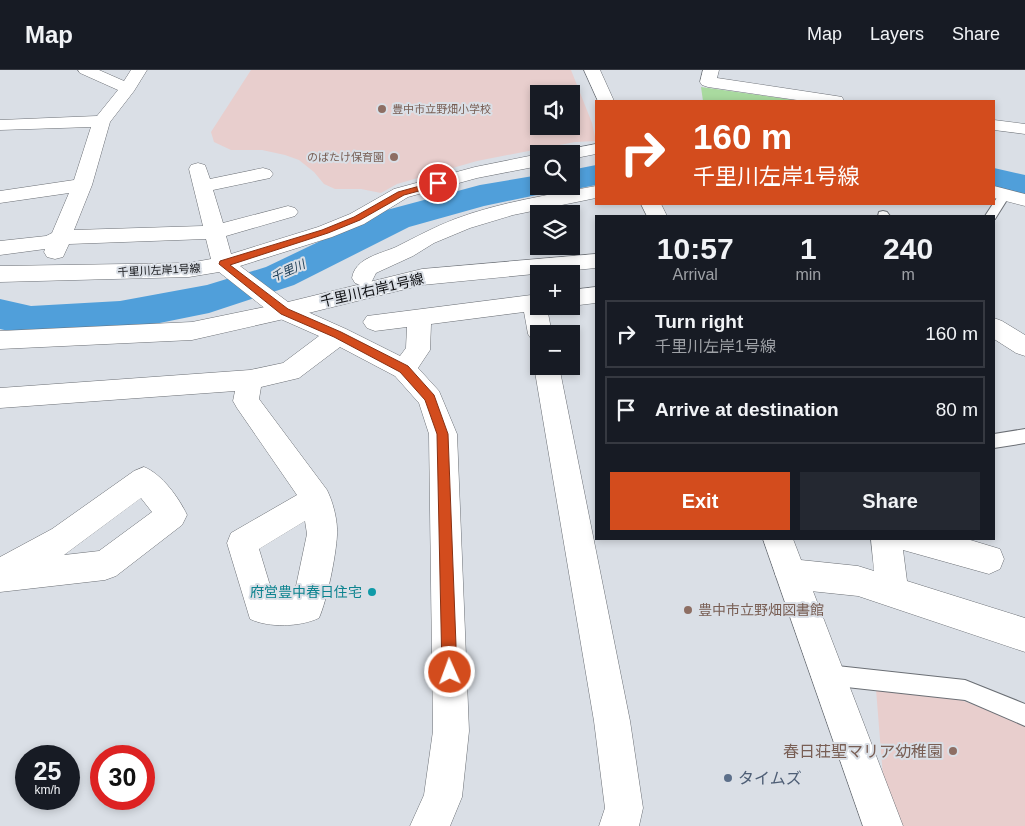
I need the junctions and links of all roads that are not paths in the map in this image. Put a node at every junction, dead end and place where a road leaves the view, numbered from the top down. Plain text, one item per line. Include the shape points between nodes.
1 (86, 70) edge
2 (139, 70) edge
3 (592, 70) edge
4 (711, 70) edge
5 (128, 88) junction
6 (606, 100) edge
7 (829, 100) edge
8 (102, 121) junction
9 (7, 124) edge
10 (995, 124) edge
11 (1025, 129) edge
12 (0, 142) edge
13 (595, 149) edge
14 (580, 152) edge
15 (530, 162) edge
16 (262, 174) dead end
17 (82, 185) junction
18 (595, 192) edge
19 (999, 194) edge
20 (0, 197) edge
21 (1025, 200) edge
22 (288, 212) dead end
23 (215, 232) junction
24 (61, 237) junction
25 (0, 248) edge
26 (595, 261) edge
27 (227, 266) junction
28 (0, 274) edge
29 (46, 274) junction
30 (363, 278) dead end
31 (595, 295) edge
32 (580, 297) edge
33 (530, 303) edge
34 (279, 308) junction
35 (419, 317) junction
36 (375, 322) dead end
37 (995, 328) edge
38 (338, 334) junction
39 (0, 340) edge
40 (1025, 347) edge
41 (404, 369) junction
42 (548, 375) edge
43 (250, 380) junction
44 (0, 398) edge
45 (1025, 436) edge
46 (995, 441) edge
47 (317, 499) dead end
48 (778, 540) edge
49 (886, 540) edge
50 (916, 540) edge
51 (989, 559) dead end
52 (791, 574) junction
53 (0, 575) edge
54 (892, 592) junction
55 (1025, 634) edge
56 (828, 675) junction
57 (1025, 715) edge
58 (430, 826) edge
59 (619, 826) edge
60 (882, 826) edge

1 - 5 street
2 - 5 street
3 - 6 street
4 - 7 street via 708,82
5 - 8 street
8 - 9 street
8 - 17 street
9 - 12 street
10 - 11 street
13 - 14 street
15 - 27 street, 千里川左岸1号線 via 474,173 401,194 357,219
16 - 23 street via 200,177
17 - 20 street
17 - 24 street
18 - 30 street, 千里川右岸1号線 via 510,209 456,226 368,268
19 - 21 street
22 - 23 street
23 - 24 street
23 - 27 street
24 - 25 street via 50,242
24 - 29 street
26 - 34 street, 千里川右岸1号線 via 422,277
27 - 29 street, 千里川左岸1号線
27 - 34 street
28 - 29 street, 千里川左岸1号線
31 - 32 street
33 - 35 street
34 - 38 street
34 - 39 street, 千里川右岸1号線 via 192,331
35 - 36 street
35 - 41 street via 418,350
37 - 40 street
38 - 41 street
38 - 43 street via 290,371
41 - 58 street via 430,398 443,434 451,731 442,797
42 - 59 street via 612,721 624,808
43 - 44 street
43 - 47 street via 246,401
45 - 46 lane
48 - 52 street
49 - 54 street
50 - 51 street
52 - 54 street via 858,581
52 - 56 street
53 - 53 street via 63,539 144,480 172,515 106,565
54 - 55 street
56 - 57 lane via 965,690
56 - 60 street

